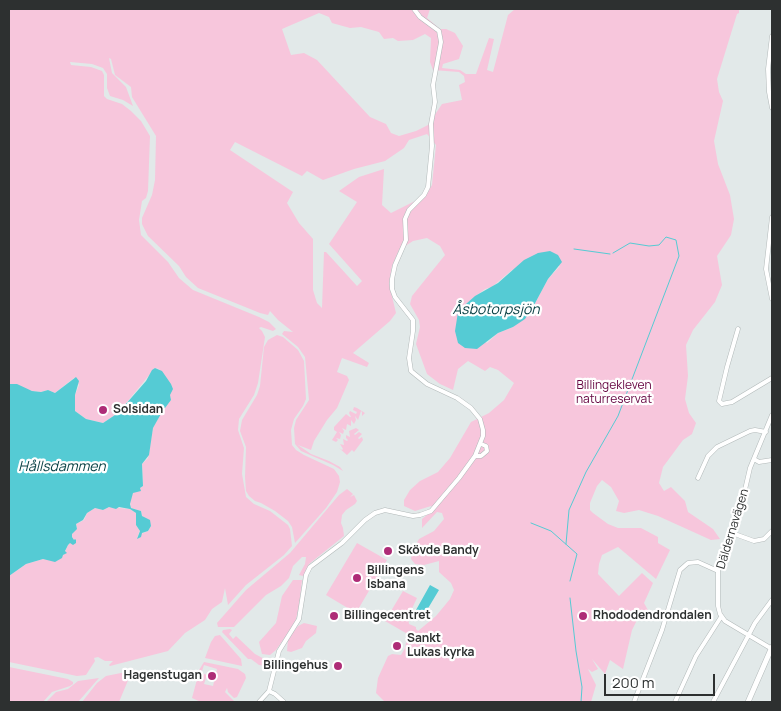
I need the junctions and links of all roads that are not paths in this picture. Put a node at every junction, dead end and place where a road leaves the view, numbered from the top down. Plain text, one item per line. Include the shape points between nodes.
1 (414, 9) edge
2 (772, 36) edge
3 (772, 108) edge
4 (772, 217) edge
5 (772, 299) edge
6 (738, 329) dead end
7 (772, 378) edge
8 (772, 415) edge
9 (766, 432) junction
10 (481, 444) junction
11 (474, 456) junction
12 (754, 459) junction
13 (772, 460) edge
14 (698, 478) dead end
15 (772, 531) edge
16 (732, 533) junction
17 (718, 571) junction
18 (772, 600) edge
19 (721, 617) junction
20 (748, 636) junction
21 (772, 648) edge
22 (269, 691) junction
23 (259, 702) edge
24 (284, 702) edge
25 (634, 702) edge
26 (675, 702) edge
27 (713, 702) edge
28 (748, 702) edge

1 - 10 street via 439,31 441,42 433,84 428,187 405,219 406,240 395,264 392,289 394,297 413,320 409,358 411,371 476,413 483,430
2 - 3 street via 768,69
4 - 5 street via 766,269
6 - 7 street via 719,401 722,404 732,402
8 - 9 street, Däldernavägen
9 - 12 street, Däldernavägen
9 - 14 street via 750,431 717,447 708,456
10 - 11 street
10 - 11 street via 487,451
11 - 22 street via 431,511 420,515 385,510 375,512 337,547 315,562 306,575 299,619 279,651
12 - 13 street via 759,462
12 - 16 street, Däldernavägen
15 - 16 street via 754,541
16 - 17 street, Däldernavägen
17 - 19 street, Däldernavägen
17 - 25 street via 698,562 688,563 680,570 662,630
18 - 20 street
19 - 20 street
19 - 26 street via 696,656
20 - 21 street
20 - 27 street
21 - 28 street
22 - 23 street
22 - 24 street

